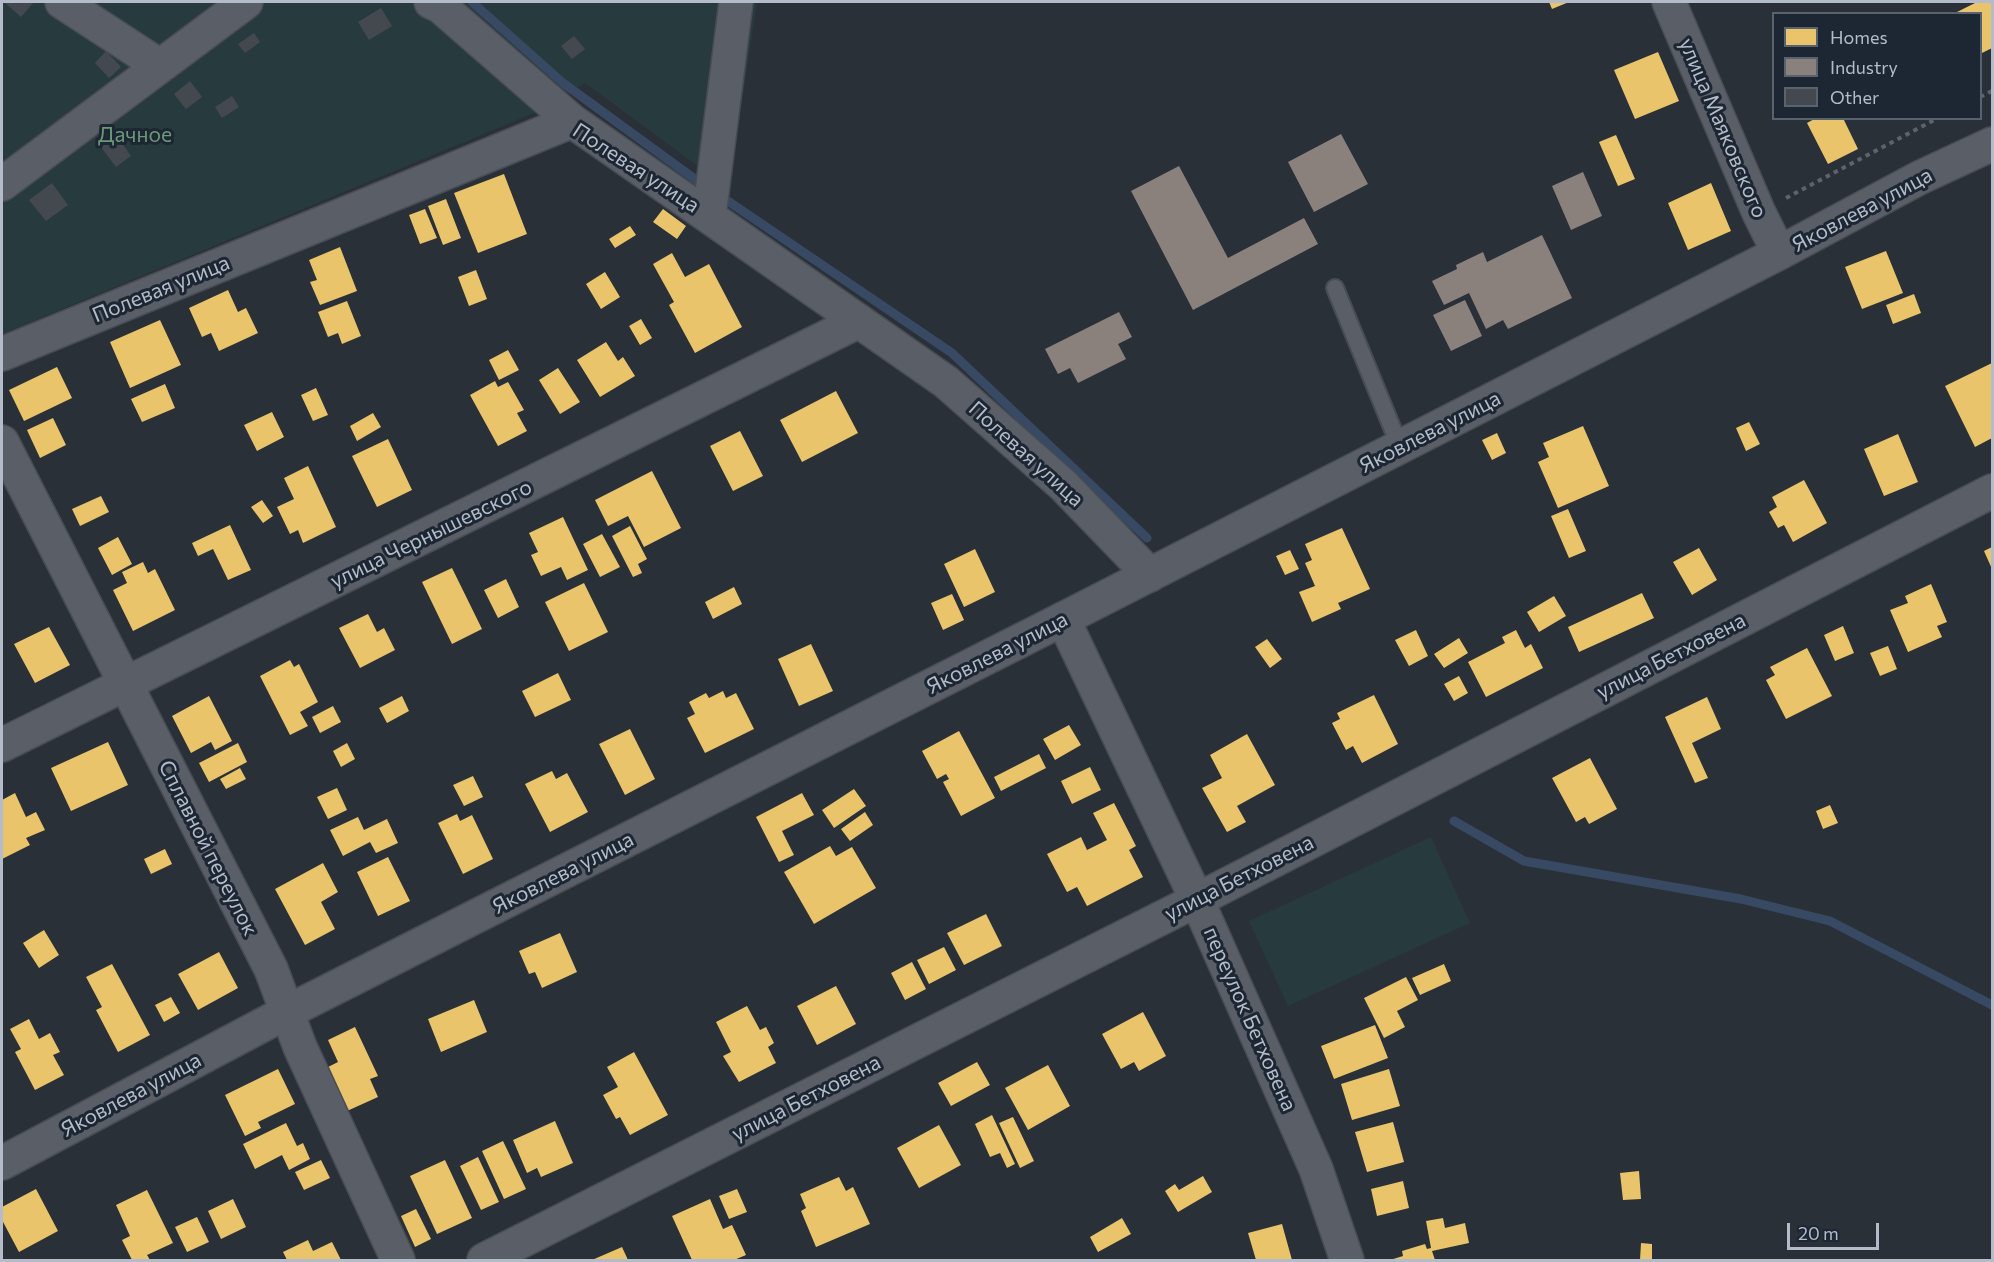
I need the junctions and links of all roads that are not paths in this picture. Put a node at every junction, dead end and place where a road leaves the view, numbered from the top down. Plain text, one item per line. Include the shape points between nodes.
1 (62, 2) edge
2 (246, 2) edge
3 (431, 2) edge
4 (736, 2) edge
5 (1669, 2) edge
6 (160, 66) junction
7 (572, 121) junction
8 (1992, 144) edge
9 (2, 184) edge
10 (709, 216) junction
11 (1779, 253) junction
12 (1335, 288) dead end
13 (860, 321) junction
14 (2, 354) edge
15 (2, 442) edge
16 (1400, 447) junction
17 (1992, 491) edge
18 (1150, 575) junction
19 (1063, 619) junction
20 (124, 686) junction
21 (2, 745) edge
22 (1197, 900) junction
23 (287, 1012) junction
24 (2, 1163) edge
25 (398, 1260) edge
26 (483, 1260) edge
27 (1347, 1260) edge

1 - 6 street
2 - 6 street
3 - 7 street
4 - 10 street
5 - 11 street, улица Маяковского
6 - 9 street
7 - 10 street, Полевая улица
7 - 14 street, Полевая улица
8 - 11 street, Яковлева улица
10 - 13 street, Полевая улица
11 - 16 street, Яковлева улица
12 - 16 lane
13 - 18 street, Полевая улица via 946,382 1063,485
13 - 20 street, улица Чернышевского
15 - 20 street, Сплавной переулок
16 - 18 street, Яковлева улица
17 - 22 street, улица Бетховена
18 - 19 street, Яковлева улица
19 - 22 street, переулок Бетховена
19 - 23 street, Яковлева улица
20 - 21 street, улица Чернышевского
20 - 23 street, Сплавной переулок via 271,969
22 - 26 street, улица Бетховена
22 - 27 street, переулок Бетховена via 1316,1169
23 - 24 street, Яковлева улица
23 - 25 street, Сплавной переулок

